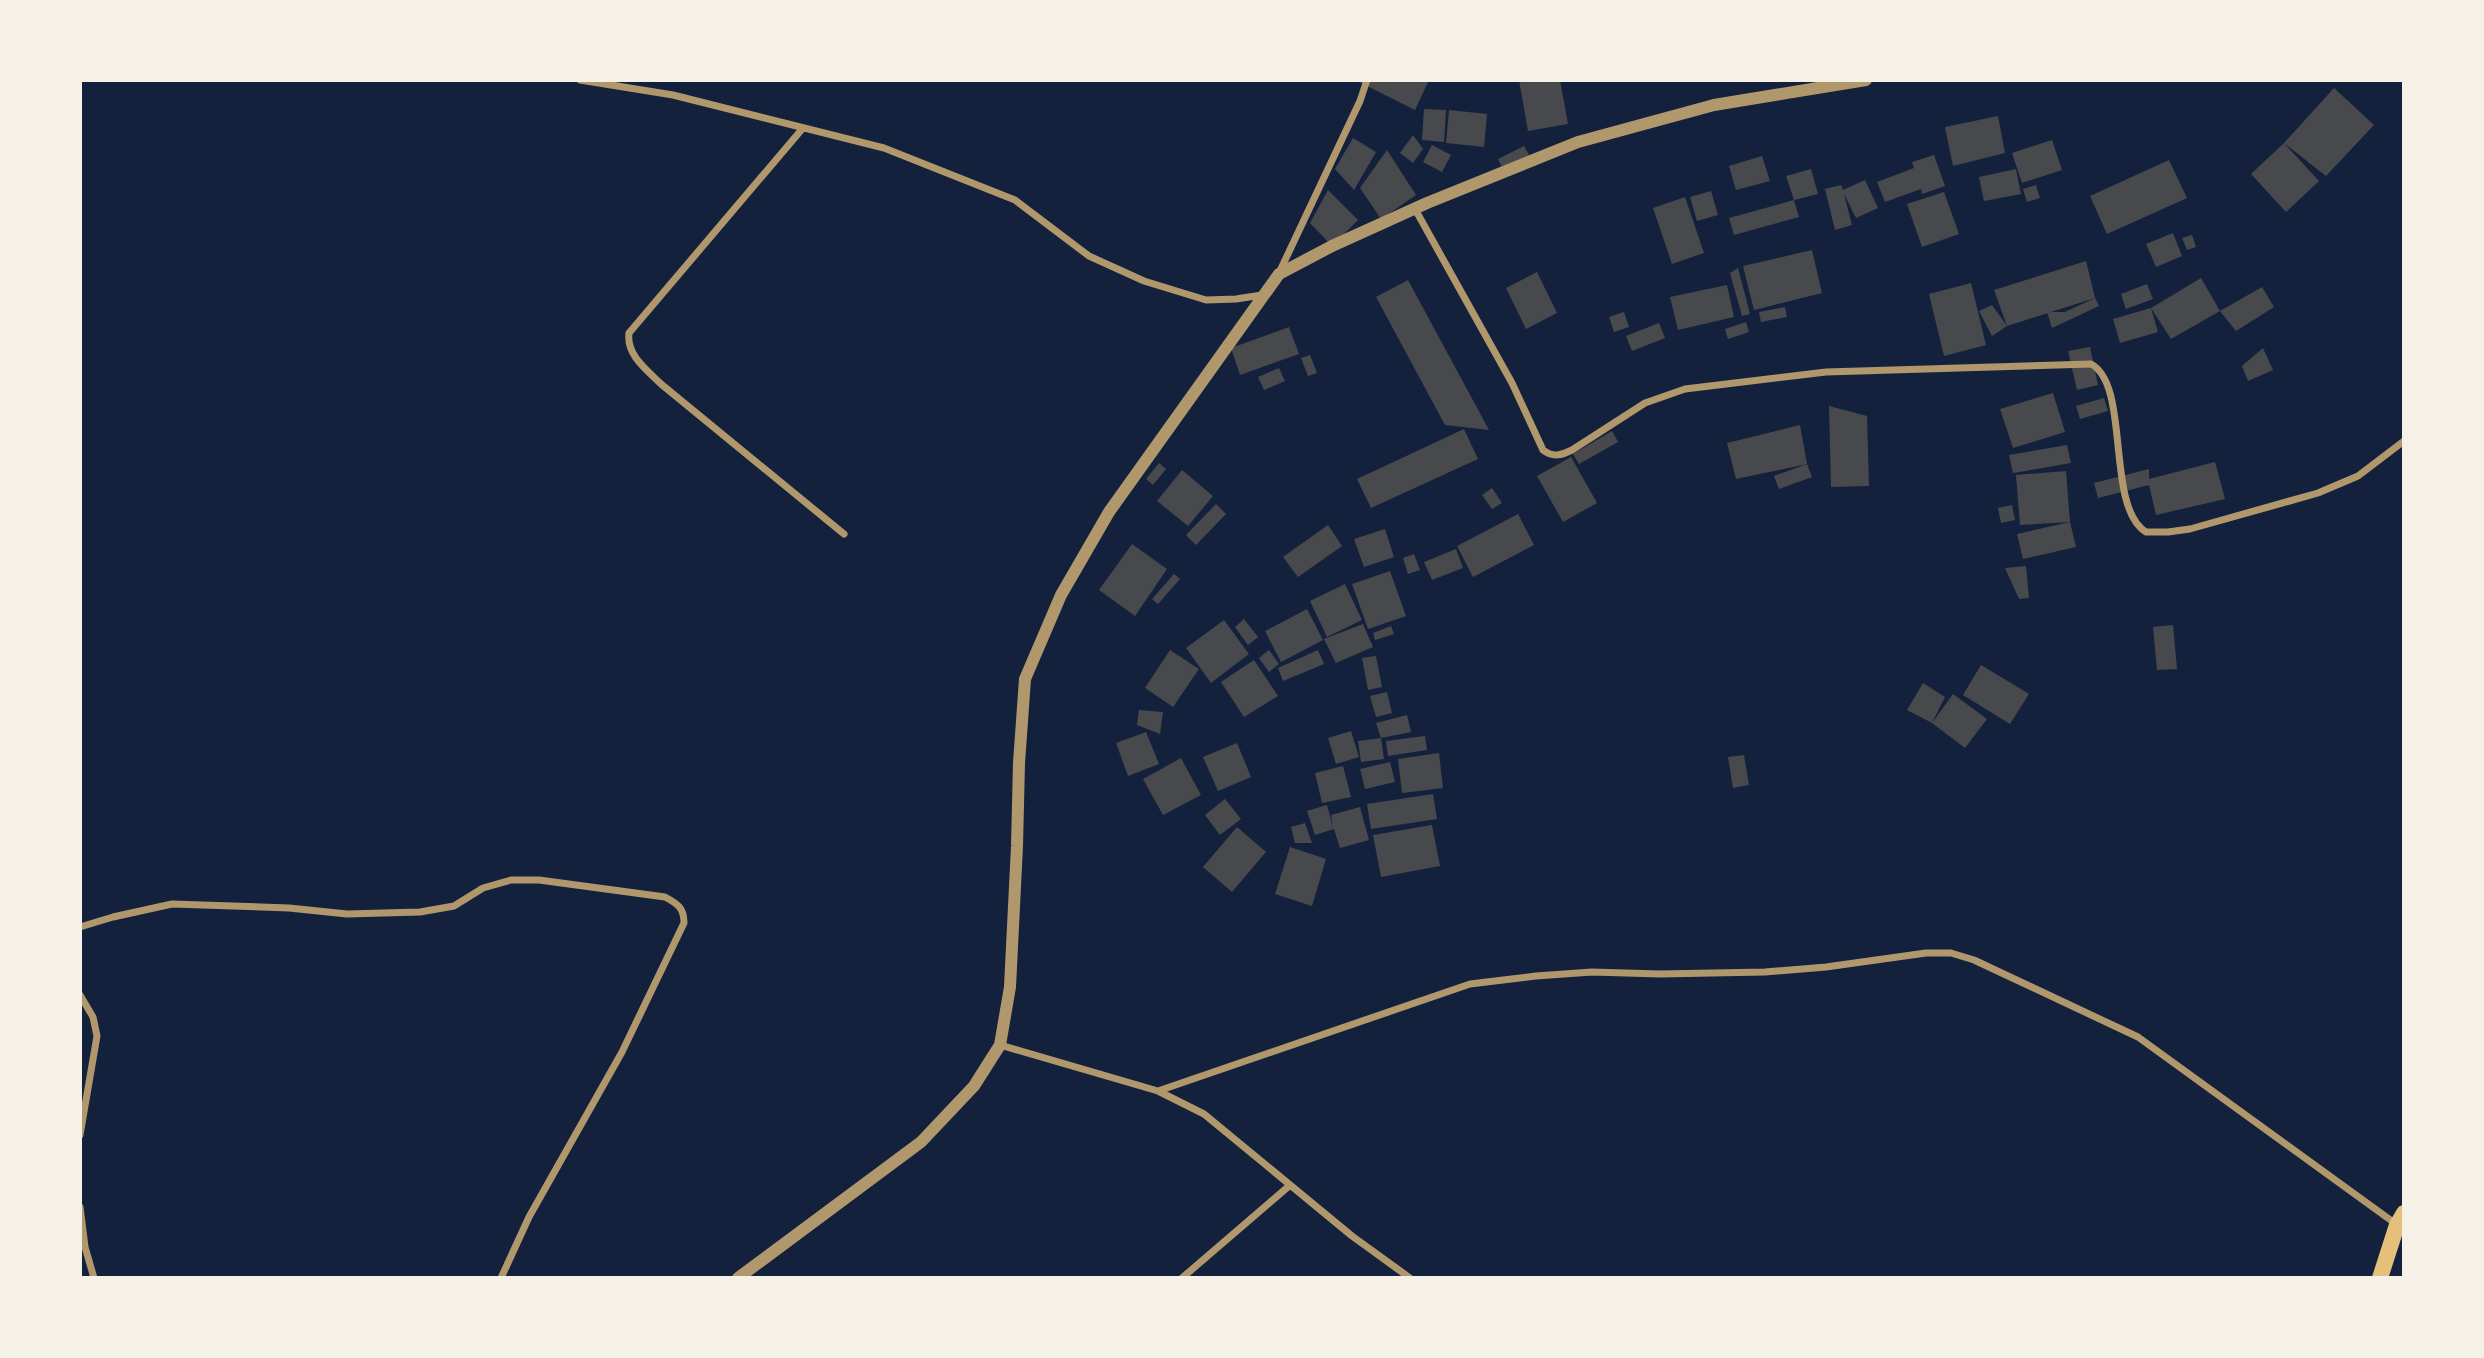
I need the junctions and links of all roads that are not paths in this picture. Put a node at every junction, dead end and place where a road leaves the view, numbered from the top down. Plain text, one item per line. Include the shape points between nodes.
1 (580, 80) edge
2 (1367, 80) edge
3 (1866, 80) edge
4 (803, 128) junction
5 (1415, 209) junction
6 (1279, 274) junction
7 (1262, 295) junction
8 (2403, 442) edge
9 (844, 534) dead end
10 (80, 927) edge
11 (80, 995) edge
12 (1000, 1045) junction
13 (1158, 1091) junction
14 (80, 1135) edge
15 (1289, 1186) junction
16 (80, 1207) edge
17 (2400, 1219) edge
18 (91, 1265) junction
19 (80, 1268) edge
20 (94, 1278) edge
21 (501, 1278) edge
22 (738, 1278) edge
23 (1182, 1278) edge
24 (1410, 1278) edge
25 (2380, 1278) edge

1 - 4 street via 673,95
2 - 6 street
3 - 5 street via 1714,106 1578,142
4 - 7 street via 884,148 1015,200 1089,256 1144,281 1206,300
4 - 9 street via 629,333 628,340 635,358 661,384
5 - 6 street
5 - 8 street via 1512,383 1543,450 1553,455 1572,450 1645,402 1685,389 1826,372 2091,364 2103,373 2110,389 2132,518 2146,532 2168,533 2318,493 2358,475
6 - 7 street
7 - 12 street via 1109,512 1061,596 1025,679 1010,987
10 - 21 street via 172,904 348,914 420,912 454,906 483,888 511,880 665,897 679,904 684,923 622,1052 529,1217
11 - 14 street via 93,1017 97,1036
12 - 13 street
12 - 22 street via 974,1086 921,1142
13 - 15 street via 1204,1114
13 - 17 street via 1470,984 1592,972 1765,971 1951,953 2138,1037
15 - 23 street
15 - 24 street
16 - 18 street
17 - 25 main road
18 - 19 street
18 - 20 street

